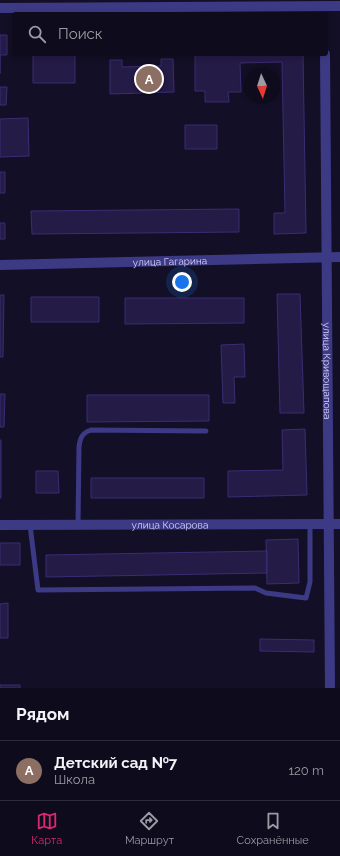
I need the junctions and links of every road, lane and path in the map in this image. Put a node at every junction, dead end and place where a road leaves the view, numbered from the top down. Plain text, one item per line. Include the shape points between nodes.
1 (325, 6) edge
2 (340, 6) edge
3 (0, 8) edge
4 (325, 56) edge
5 (326, 256) junction
6 (340, 256) edge
7 (0, 265) edge
8 (206, 431) dead end
9 (310, 524) junction
10 (329, 524) junction
11 (340, 524) edge
12 (30, 525) junction
13 (78, 525) junction
14 (0, 526) edge
15 (330, 688) edge

1 - 2 street
1 - 3 street
4 - 5 street, улица Кривощапова
5 - 6 street, улица Гагарина
5 - 7 street, улица Гагарина
5 - 10 street, улица Кривощапова
8 - 13 lane via 85,432 79,447
9 - 10 street, улица Косарова
9 - 12 lane via 310,582 306,598 266,593 255,588 38,590
9 - 13 street, улица Косарова
10 - 11 street, улица Косарова
10 - 15 street, улица Кривощапова
12 - 13 street, улица Косарова
12 - 14 street, улица Косарова

